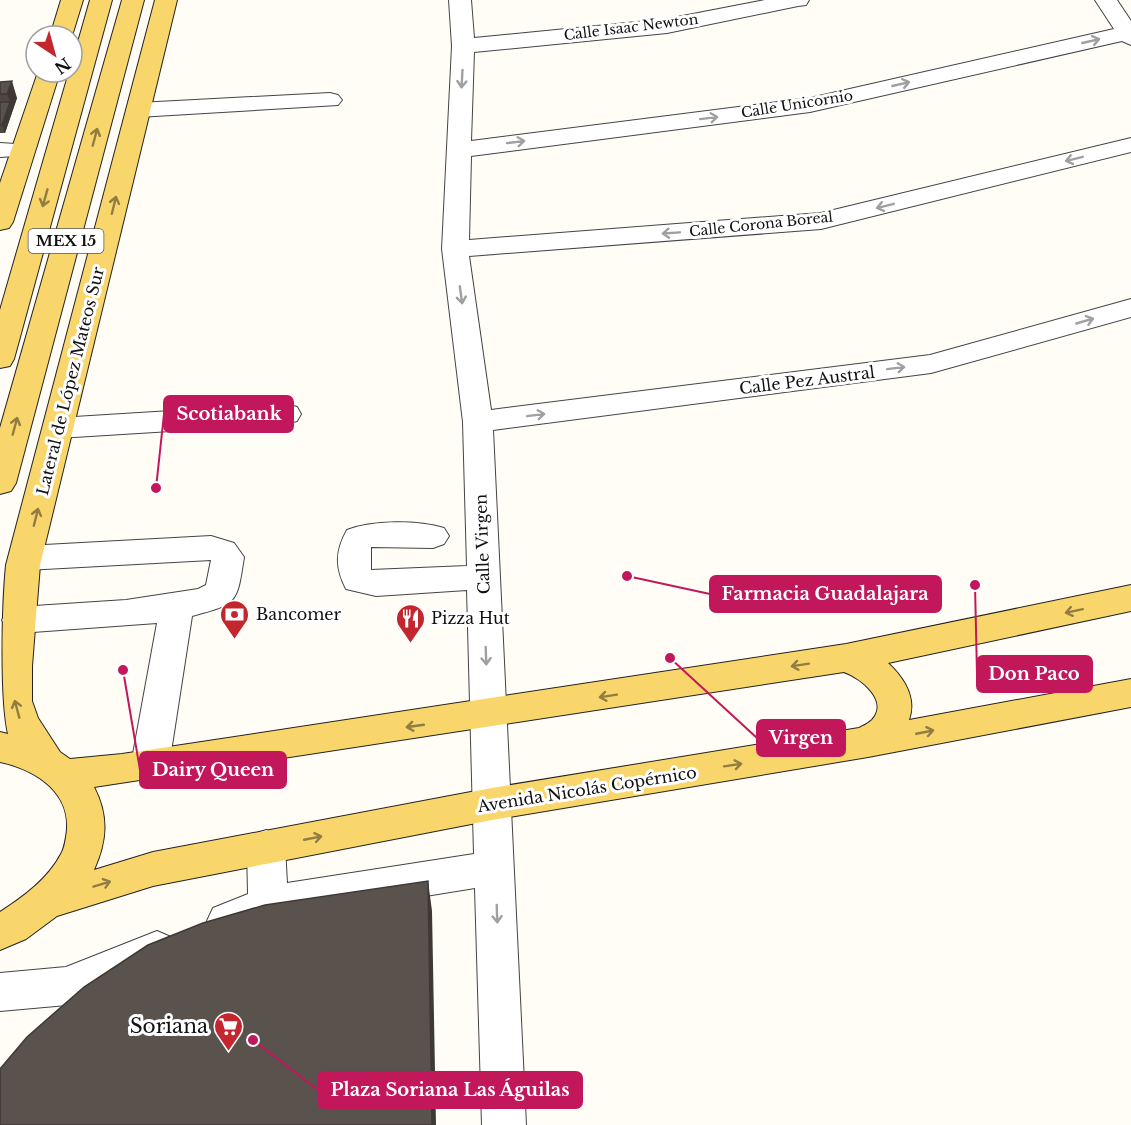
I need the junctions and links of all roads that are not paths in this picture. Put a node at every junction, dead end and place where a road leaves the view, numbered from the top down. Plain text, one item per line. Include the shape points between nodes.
1 (72, 0) edge
2 (101, 0) edge
3 (133, 0) edge
4 (166, 0) edge
5 (460, 0) edge
6 (798, 0) edge
7 (1106, 0) edge
8 (64, 24) edge
9 (1130, 34) edge
10 (464, 46) junction
11 (43, 84) edge
12 (330, 100) dead end
13 (138, 110) junction
14 (1131, 145) edge
15 (11, 150) edge
16 (458, 150) junction
17 (0, 222) edge
18 (455, 249) junction
19 (1131, 309) edge
20 (0, 359) edge
21 (286, 414) dead end
22 (478, 422) junction
23 (58, 428) junction
24 (0, 483) edge
25 (434, 536) dead end
26 (25, 561) junction
27 (483, 576) junction
28 (0, 588) edge
29 (1131, 598) edge
30 (177, 607) junction
31 (19, 620) junction
32 (846, 658) junction
33 (1131, 693) edge
34 (489, 715) junction
35 (868, 742) junction
36 (0, 747) edge
37 (150, 765) junction
38 (55, 767) junction
39 (492, 804) junction
40 (266, 847) junction
41 (495, 868) junction
42 (46, 902) junction
43 (268, 904) junction
44 (4, 935) edge
45 (0, 992) edge
46 (504, 1125) edge

1 - 8 main road
2 -> 20 main road, MEX 15
24 -> 3 main road, MEX 15
4 - 13 main road, Lateral de López Mateos Sur
5 - 10 street, Calle Virgen
6 - 10 street, Calle Isaac Newton via 667,26
7 - 9 street
16 -> 9 street, Calle Unicornio via 810,105
10 -> 16 street, Calle Virgen
11 - 15 main road
12 - 13 street
23 -> 13 main road, Lateral de López Mateos Sur
14 -> 18 street, Calle Corona Boreal via 821,221
15 - 17 main road
16 - 18 street, Calle Virgen
18 -> 22 street, Calle Virgen
22 -> 19 street, Calle Pez Austral via 932,364
21 - 23 street
22 - 27 street, Calle Virgen
26 -> 23 main road, Lateral de López Mateos Sur
25 - 27 street via 362,536 354,547 355,575 358,580 376,584
26 - 28 main road
26 - 30 street via 211,548 226,554 222,592 206,602
26 - 31 main road, Lateral de López Mateos Sur
27 -> 34 street, Calle Virgen
29 -> 32 main road
30 - 31 street
30 - 37 street
38 -> 31 main road, Lateral de López Mateos Sur via 21,723 14,701
32 -> 34 main road
32 - 35 main road via 871,668 889,686 895,708 888,728
35 -> 33 main road, Avenida Nicolás Copérnico
34 -> 37 main road
34 - 39 street, Calle Virgen
39 -> 35 main road, Avenida Nicolás Copérnico
36 - 38 main road
37 - 38 main road
38 - 42 main road, Lateral de López Mateos Sur via 82,798 87,819 83,849 70,873
40 -> 39 main road, Avenida Nicolás Copérnico
39 - 41 street, Calle Virgen
42 -> 40 main road, Avenida Nicolás Copérnico via 153,869
40 - 43 street
41 - 43 street
41 -> 46 street, Calle Virgen
42 - 44 main road
43 - 45 street via 67,986

